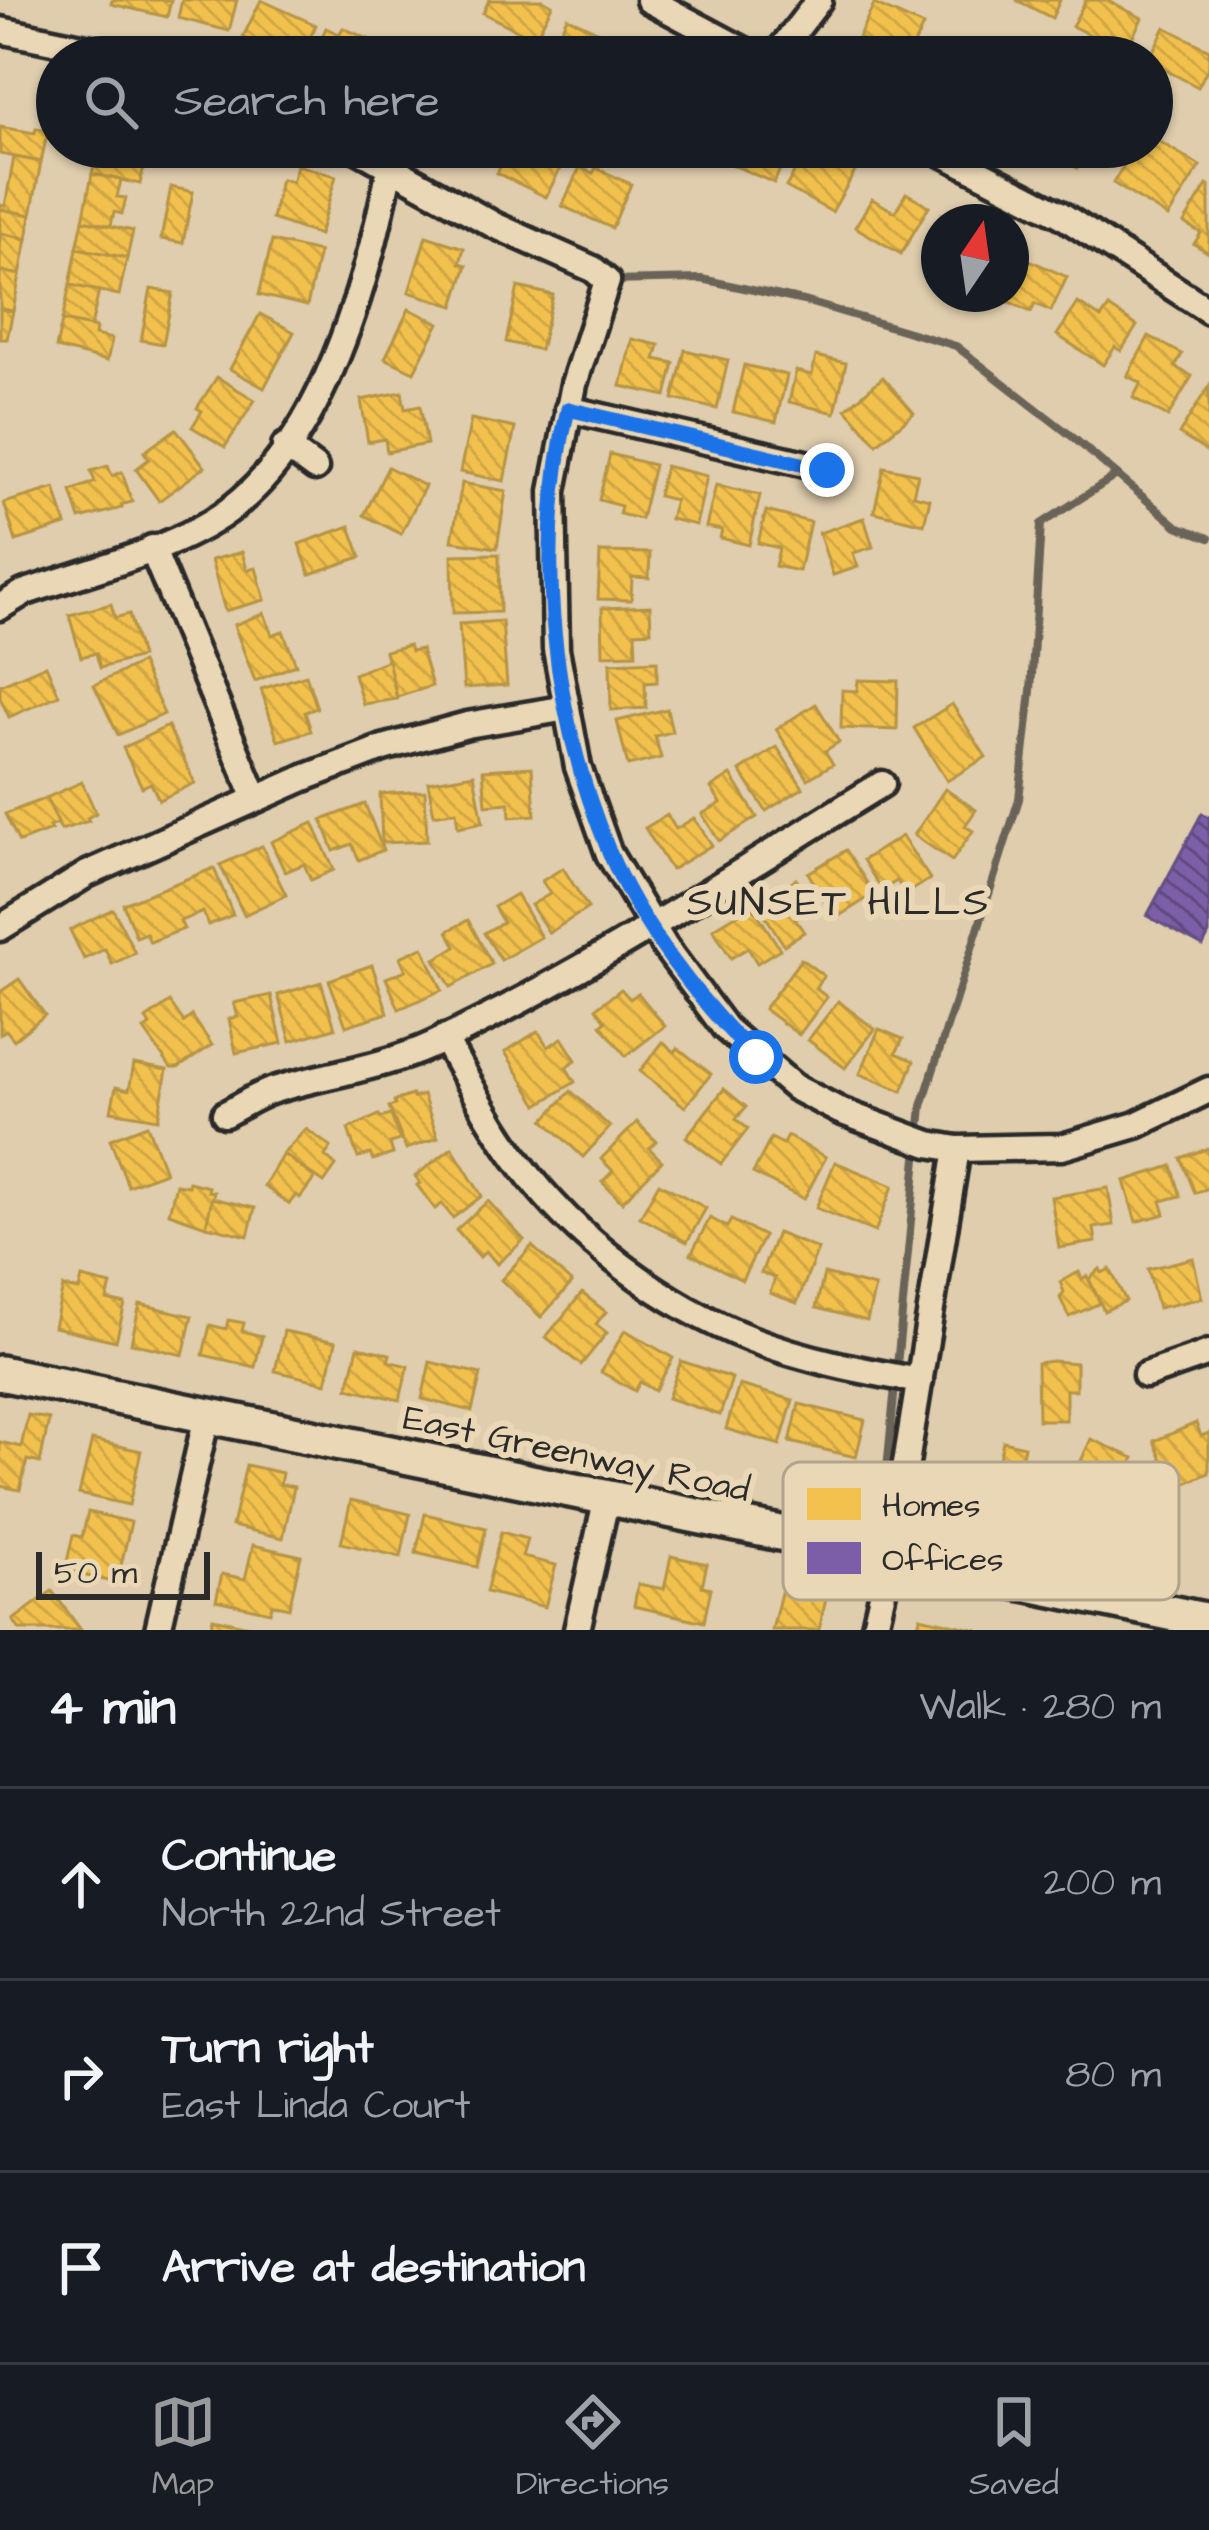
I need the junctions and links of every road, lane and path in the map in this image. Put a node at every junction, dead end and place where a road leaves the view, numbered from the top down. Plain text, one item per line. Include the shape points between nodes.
1 (649, 0) edge
2 (819, 0) edge
3 (0, 30) edge
4 (717, 36) edge
5 (791, 36) edge
6 (36, 38) edge
7 (390, 168) edge
8 (392, 168) edge
9 (971, 168) edge
10 (1209, 311) edge
11 (568, 409) junction
12 (285, 446) junction
13 (315, 468) dead end
14 (827, 470) dead end
15 (152, 548) junction
16 (0, 607) edge
17 (567, 708) junction
18 (882, 784) dead end
19 (256, 799) junction
20 (651, 926) junction
21 (0, 928) edge
22 (444, 1039) junction
23 (1209, 1090) edge
24 (225, 1114) dead end
25 (957, 1149) junction
26 (1209, 1353) edge
27 (0, 1373) edge
28 (1146, 1375) dead end
29 (920, 1381) junction
30 (207, 1416) junction
31 (907, 1462) edge
32 (607, 1497) junction
33 (783, 1534) edge
34 (881, 1600) edge
35 (1106, 1600) edge
36 (1209, 1621) edge
37 (158, 1630) edge
38 (577, 1630) edge
39 (874, 1630) edge

1 - 4 street
2 - 5 street
3 - 6 street
7 - 12 street via 352,316 311,410
8 - 11 street via 607,281
9 - 10 street via 1060,214
11 - 14 street
11 - 17 street via 553,491 552,564
12 - 13 street
12 - 15 street via 229,510
15 - 16 street
15 - 19 street
17 - 19 street via 383,748
17 - 20 street via 609,854
18 - 20 street
19 - 21 street via 87,874
20 - 22 street
20 - 25 street via 725,1028 794,1088 879,1127
22 - 24 street via 269,1091
22 - 29 street via 520,1166 628,1268 749,1338
23 - 25 street via 1136,1125 1062,1147
25 - 29 street
26 - 28 street
27 - 30 street, East Greenway Road
29 - 31 street
30 - 32 street, East Greenway Road
30 - 37 street
32 - 33 street, East Greenway Road
32 - 38 street
34 - 39 street
35 - 36 street, East Greenway Road

